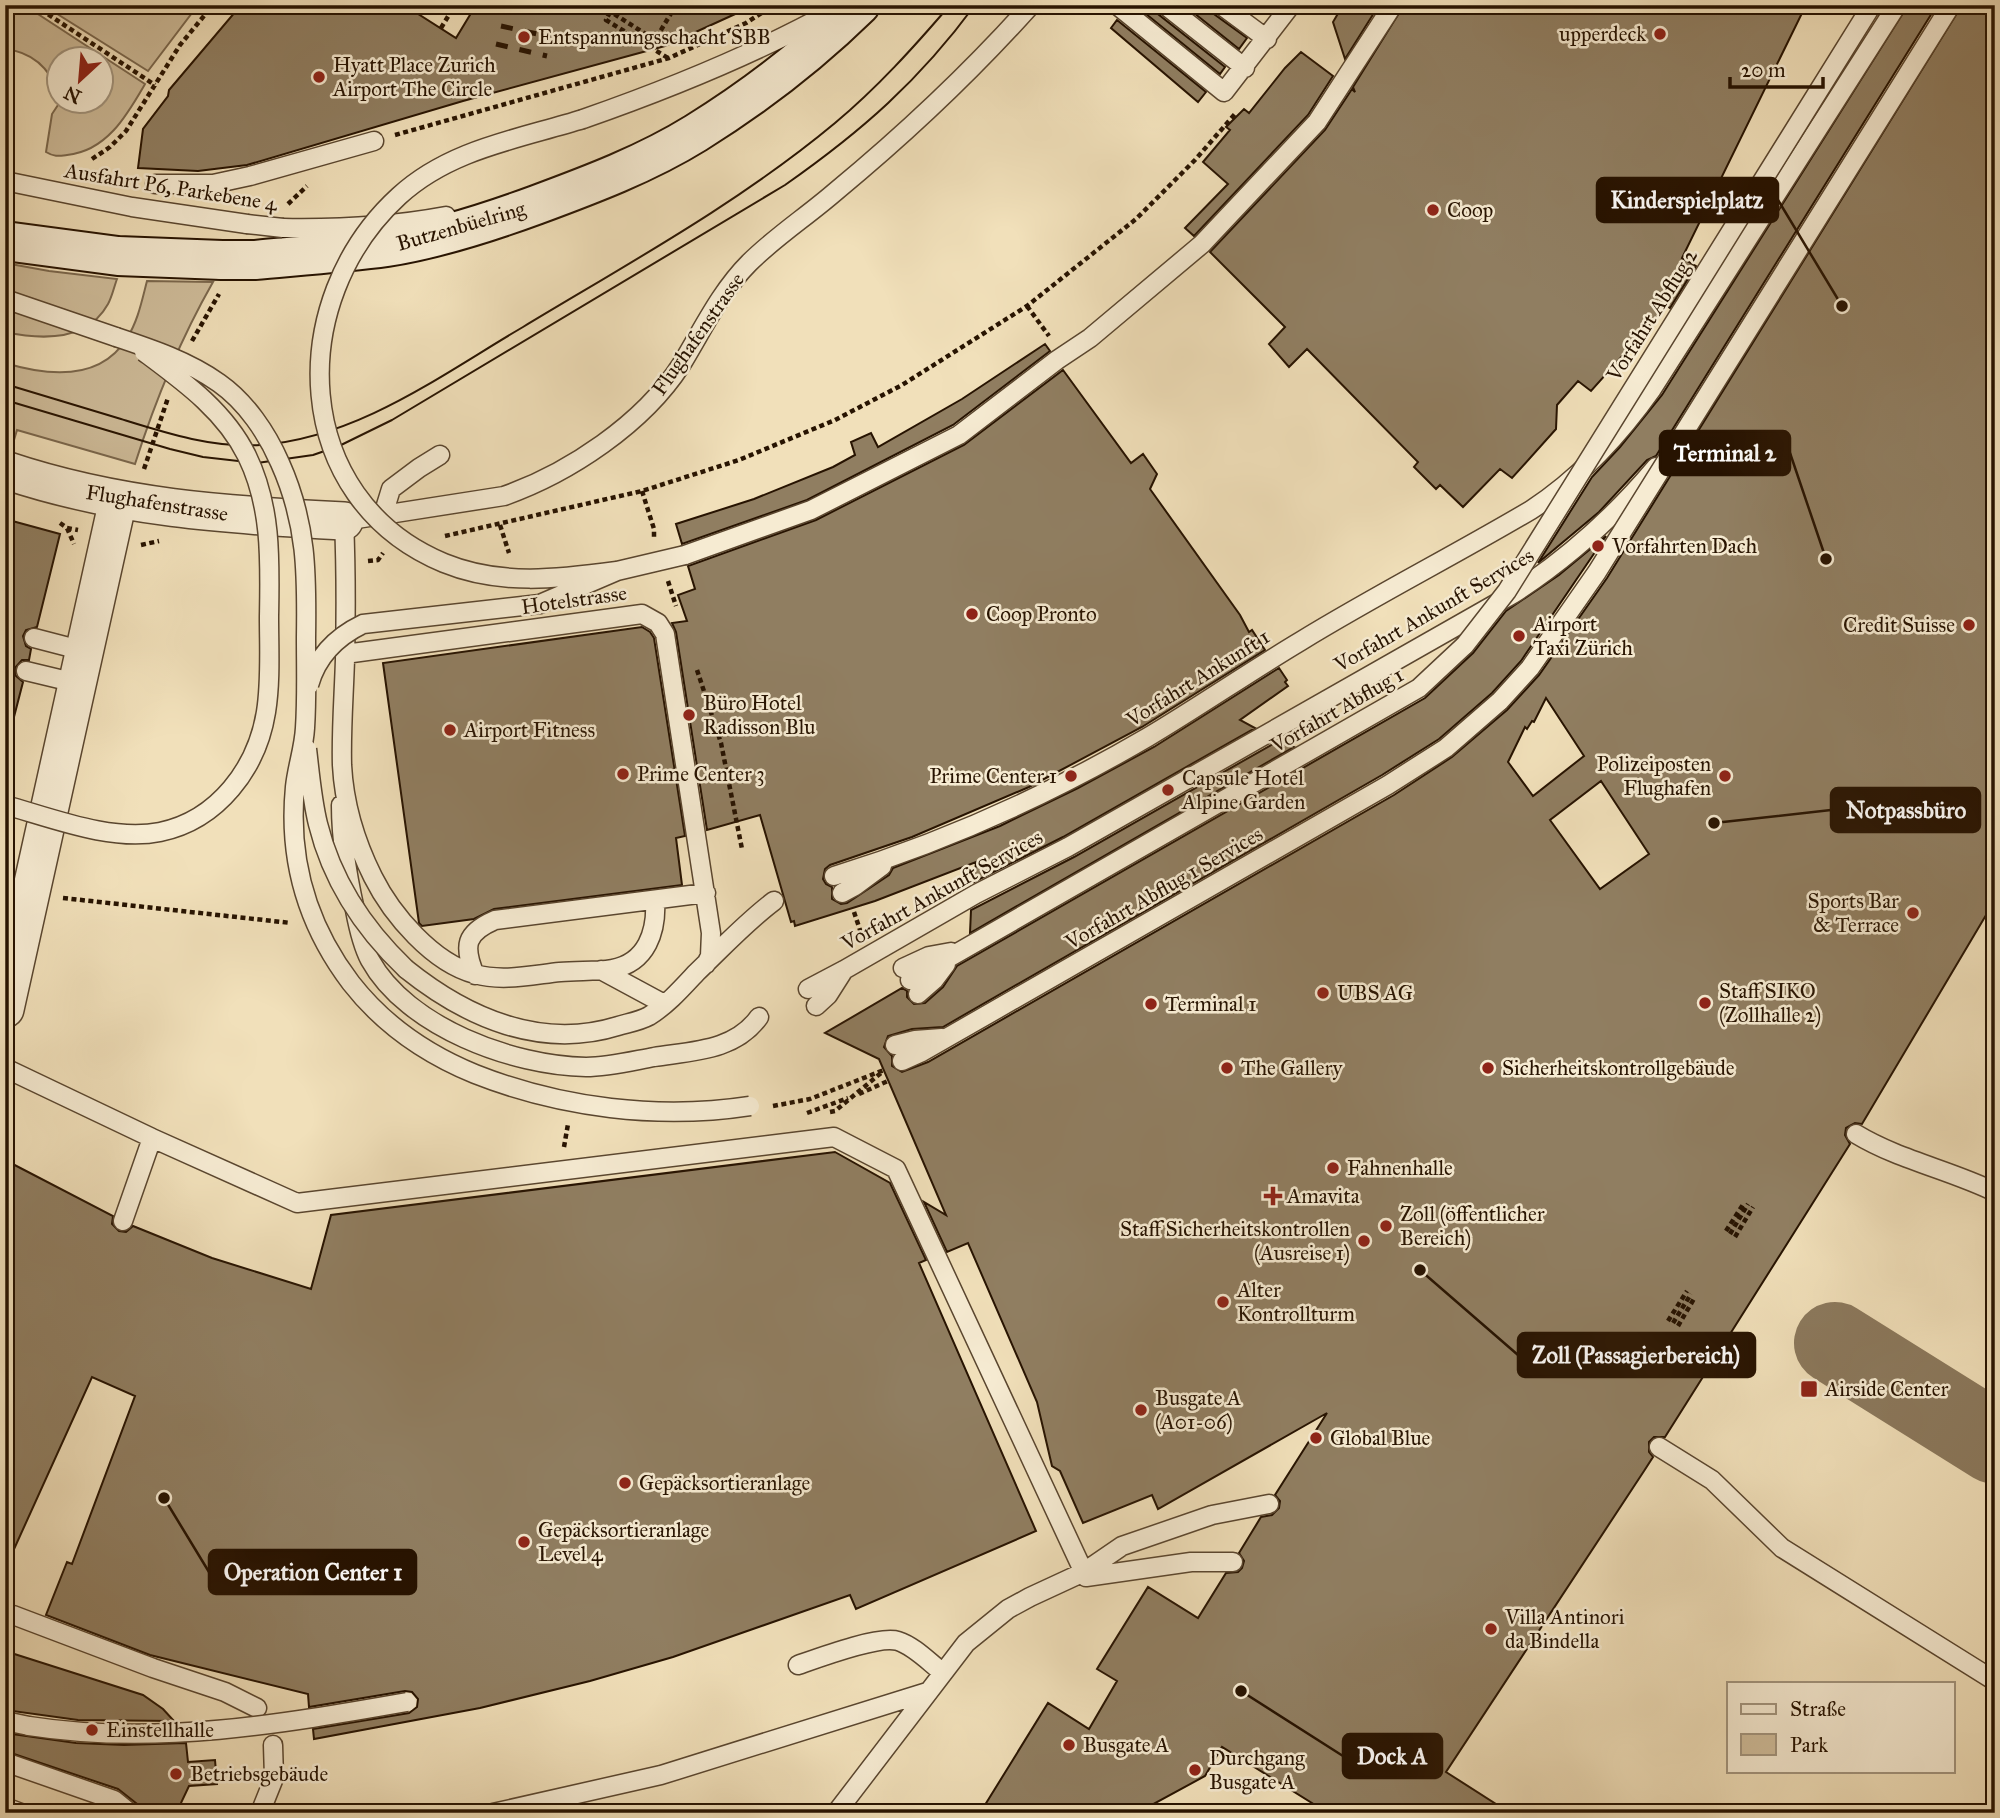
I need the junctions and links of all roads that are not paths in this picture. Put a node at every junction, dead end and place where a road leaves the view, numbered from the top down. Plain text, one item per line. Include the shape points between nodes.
1 (844, 5) edge
2 (860, 5) edge
3 (1031, 5) edge
4 (1117, 5) edge
5 (1165, 5) edge
6 (1222, 5) edge
7 (1393, 5) edge
8 (1872, 5) edge
9 (1897, 5) edge
10 (1952, 5) edge
11 (1285, 7) edge
12 (1267, 38) junction
13 (1245, 68) junction
14 (374, 141) road end
15 (5, 181) edge
16 (155, 184) dead end
17 (578, 189) junction
18 (5, 241) edge
19 (237, 257) junction
20 (7, 299) edge
21 (116, 337) junction
22 (440, 455) dead end
23 (5, 470) edge
24 (130, 487) junction
25 (383, 515) junction
26 (344, 521) junction
27 (617, 571) junction
28 (34, 638) dead end
29 (1465, 645) joint
30 (345, 654) junction
31 (80, 667) junction
32 (26, 671) dead end
33 (306, 698) junction
34 (305, 732) junction
35 (342, 766) junction
36 (5, 808) edge
37 (46, 821) junction
38 (897, 856) junction
39 (834, 876) dead end
40 (706, 893) junction
41 (842, 893) dead end
42 (655, 900) junction
43 (774, 901) dead end
44 (962, 951) junction
45 (706, 964) junction
46 (601, 970) junction
47 (844, 971) junction
48 (475, 975) junction
49 (808, 989) dead end
50 (664, 1004) junction
51 (817, 1006) dead end
52 (5, 1009) edge
53 (759, 1017) dead end
54 (899, 1061) road end
55 (5, 1068) edge
56 (750, 1107) dead end
57 (1856, 1134) dead end
58 (152, 1138) junction
59 (1995, 1192) edge
60 (123, 1221) dead end
61 (1659, 1447) dead end
62 (1269, 1504) dead end
63 (1233, 1563) dead end
64 (1085, 1574) junction
65 (12, 1617) edge
66 (798, 1665) dead end
67 (942, 1672) junction
68 (1995, 1681) edge
69 (927, 1692) junction
70 (408, 1702) dead end
71 (257, 1708) dead end
72 (5, 1721) edge
73 (273, 1745) dead end
74 (5, 1762) edge
75 (5, 1807) edge
76 (838, 1811) edge
77 (21, 1813) edge
78 (130, 1813) edge
79 (260, 1813) edge
80 (493, 1813) edge

1 - 27 lane, bridge via 774,43 659,92 459,156 417,181 386,209 342,272 318,357 320,400 330,442 356,492 386,527 419,551 465,570 516,579
2 - 17 main road, Butzenbüelring via 766,84 705,127 652,157
3 - 25 lane, Flughafenstrasse via 906,130 746,266 723,294 679,368 620,431 516,492
4 - 13 lane via 1224,92
5 - 13 lane
6 - 12 lane
7 - 27 lane, bridge via 1317,122 1202,244 1090,338 959,435 811,510 685,555
8 - 29 lane, Vorfahrt Abflug 2, bridge via 1507,591
9 - 38 lane, Vorfahrt Ankunft 1 via 1639,407 1580,473 1514,520 1300,641 1177,720 1083,773 996,816
10 - 47 lane, Vorfahrt Ankunft Services via 1680,435 1639,487 1587,539 1503,600
10 - 54 lane, Vorfahrt Abflug 1 Services, bridge via 1597,572 1530,668 1500,701 1446,748 1388,785 949,1037
11 - 12 lane
12 - 13 lane
14 - 16 lane via 213,184
15 - 19 lane, Ausfahrt P6, Parkebene 4 via 163,212
17 - 19 main road, Butzenbüelring via 471,227 386,247
17 - 19 lane, Ausfahrt P6, Parkebene 4, bridge via 411,222 342,229 282,228
18 - 19 main road, Butzenbüelring via 135,258
20 - 21 lane
21 - 33 lane, bridge via 177,359 221,384 247,409 275,451 291,489 305,547
21 - 36 lane, bridge via 173,373 212,409 230,427 256,477 270,559 268,694 263,727 249,763 232,788 210,810 177,827 145,835 105,832
22 - 25 lane via 391,489
23 - 24 street, Flughafenstrasse via 59,486
24 - 26 street, Flughafenstrasse via 233,515
24 - 31 street
25 - 26 lane, Flughafenstrasse
26 - 30 lane
27 - 33 lane, bridge via 540,604 363,624 330,646 315,669
28 - 31 lane
29 - 44 lane, Vorfahrt Abflug 1 via 1419,688
30 - 35 lane
30 - 40 lane, Hotelstrasse via 650,616 665,634
31 - 32 lane
31 - 37 street
33 - 34 lane, bridge
34 - 50 lane, bridge via 318,823 343,889 374,937 424,984 469,1011 539,1034 589,1034 647,1017
34 - 56 lane, bridge via 294,811 305,899 342,970 402,1034 453,1065 550,1097 667,1112
35 - 48 lane via 355,833 388,903 420,940
35 - 53 lane via 343,852 368,958 396,993 437,1024 511,1056 589,1067 717,1047 739,1038
36 - 37 lane
37 - 52 street
38 - 39 lane
38 - 41 lane
40 - 42 lane
40 - 45 lane, Hotelstrasse via 711,945
42 - 46 lane via 653,935 643,952 623,966
42 - 48 lane via 495,920 476,928 468,940
43 - 45 lane
44 - 44 lane via 934,980 910,981 929,956
45 - 50 lane
46 - 48 lane
46 - 50 lane
47 - 49 lane, Vorfahrt Ankunft Services
47 - 51 lane
55 - 58 lane
57 - 59 lane
58 - 60 lane
58 - 64 lane via 298,1203 834,1137 896,1170
61 - 68 lane via 1712,1480 1782,1548
62 - 64 lane via 1212,1515 1122,1546
63 - 64 lane via 1191,1562
64 - 67 lane via 1008,1609 966,1643
65 - 71 lane via 225,1692
66 - 67 lane via 896,1640
67 - 69 lane
69 - 76 lane
69 - 80 lane via 662,1775
70 - 72 lane, bridge via 268,1726 216,1730 131,1734 62,1731
73 - 79 lane via 274,1778
74 - 78 lane via 114,1800
75 - 77 lane

